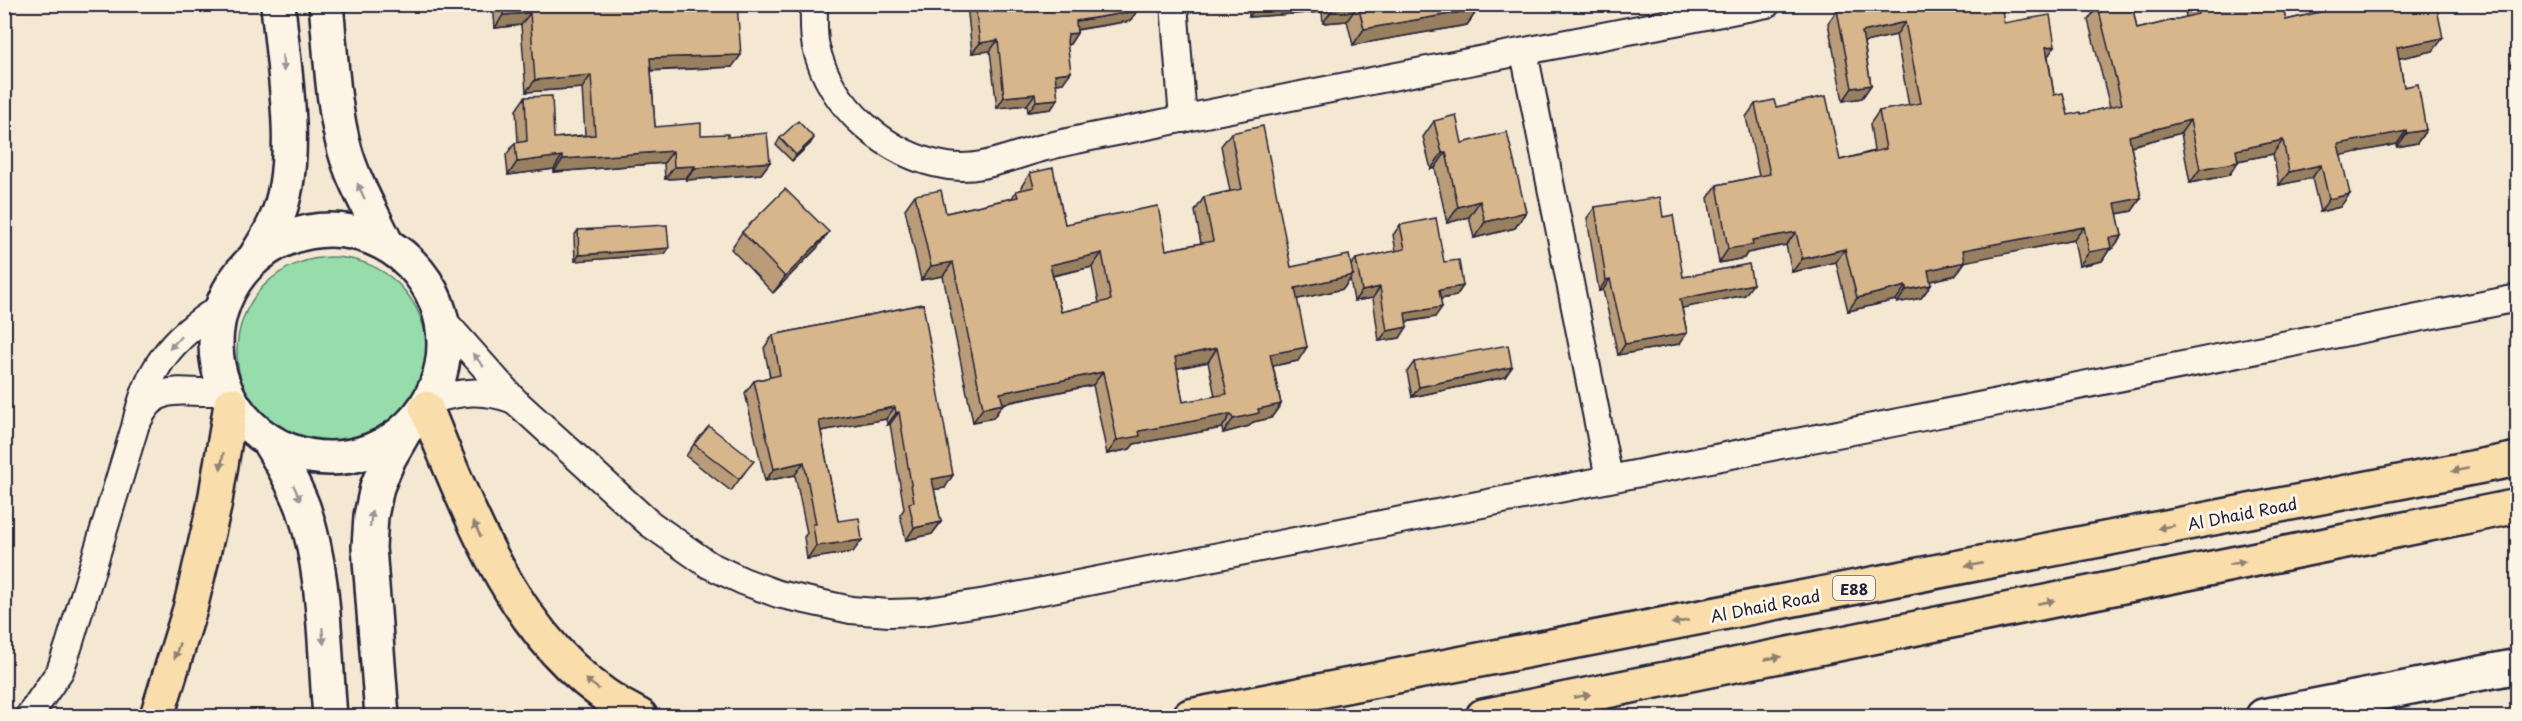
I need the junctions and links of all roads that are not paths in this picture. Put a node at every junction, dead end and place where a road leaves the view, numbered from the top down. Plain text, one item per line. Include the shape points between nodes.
1 (278, 4) edge
2 (326, 4) edge
3 (816, 4) edge
4 (1174, 4) edge
5 (1767, 4) edge
6 (1524, 52) junction
7 (1183, 119) junction
8 (386, 243) junction
9 (256, 256) junction
10 (2517, 298) edge
11 (221, 307) junction
12 (442, 319) junction
13 (228, 397) junction
14 (514, 400) junction
15 (428, 404) junction
16 (135, 427) junction
17 (404, 432) junction
18 (269, 442) junction
19 (2517, 459) edge
20 (1609, 478) junction
21 (2517, 506) edge
22 (2517, 666) edge
23 (29, 717) edge
24 (157, 717) edge
25 (330, 717) edge
26 (382, 717) edge
27 (640, 717) edge
28 (1190, 717) edge
29 (1483, 717) edge
30 (2263, 717) edge

1 -> 9 main road via 288,118 288,170 276,220
8 -> 2 main road via 345,150
3 - 7 street via 815,45 830,86 849,110 878,127 908,153 928,162 967,167 991,163 1042,148
4 - 7 street
5 - 6 street
6 - 7 street
6 - 20 street
8 - 9 main road via 354,231 319,229 285,238
8 - 12 main road via 402,254 428,283
9 - 11 main road via 239,274
10 - 20 street
11 - 13 main road via 215,349
11 -> 16 street via 199,320 163,356 146,386
14 -> 12 street
12 - 15 main road via 445,347 441,375
13 - 16 street via 179,390 165,394 142,413
13 - 18 main road via 248,425
13 -> 24 highway via 214,507
14 - 15 street via 472,391 451,394
14 - 20 street via 649,523 709,565 778,594 851,610 889,613 986,602
15 - 17 main road
27 -> 15 highway via 579,675 538,630 503,580 475,526
16 - 23 street via 60,671
17 - 18 main road via 380,447 352,457 324,459 295,454
26 -> 17 main road via 370,516 388,459
18 -> 25 main road via 288,473 313,541
19 -> 28 highway, Al Dhaid Road / E88
29 -> 21 highway
22 - 30 main road

